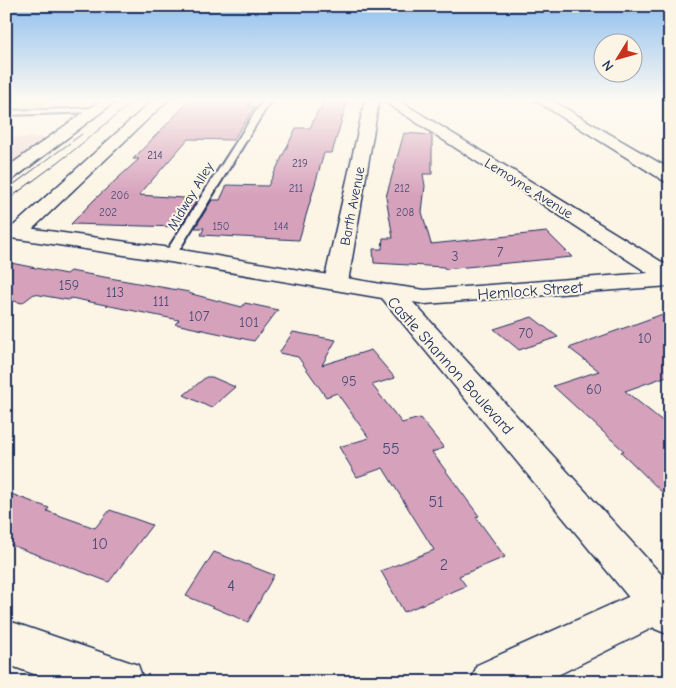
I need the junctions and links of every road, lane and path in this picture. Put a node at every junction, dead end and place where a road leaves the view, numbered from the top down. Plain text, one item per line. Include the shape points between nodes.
1 (66, 132) edge
2 (125, 132) edge
3 (247, 132) edge
4 (366, 132) edge
5 (440, 132) edge
6 (595, 132) edge
7 (6, 176) edge
8 (670, 177) edge
9 (12, 232) edge
10 (170, 255) junction
11 (670, 278) edge
12 (336, 282) junction
13 (390, 292) junction
14 (664, 609) edge
15 (6, 642) edge
16 (121, 682) edge
17 (494, 682) edge

1 - 7 street
2 - 9 street
3 - 10 lane, Midway Alley
4 - 12 street, Barth Avenue
5 - 11 street, Lemoyne Avenue
6 - 8 street
9 - 10 street, Castle Shannon Boulevard
10 - 12 street, Castle Shannon Boulevard
11 - 13 street, Hemlock Street via 425,297
12 - 13 street, Castle Shannon Boulevard
13 - 14 street, Castle Shannon Boulevard
14 - 17 street
15 - 16 street

